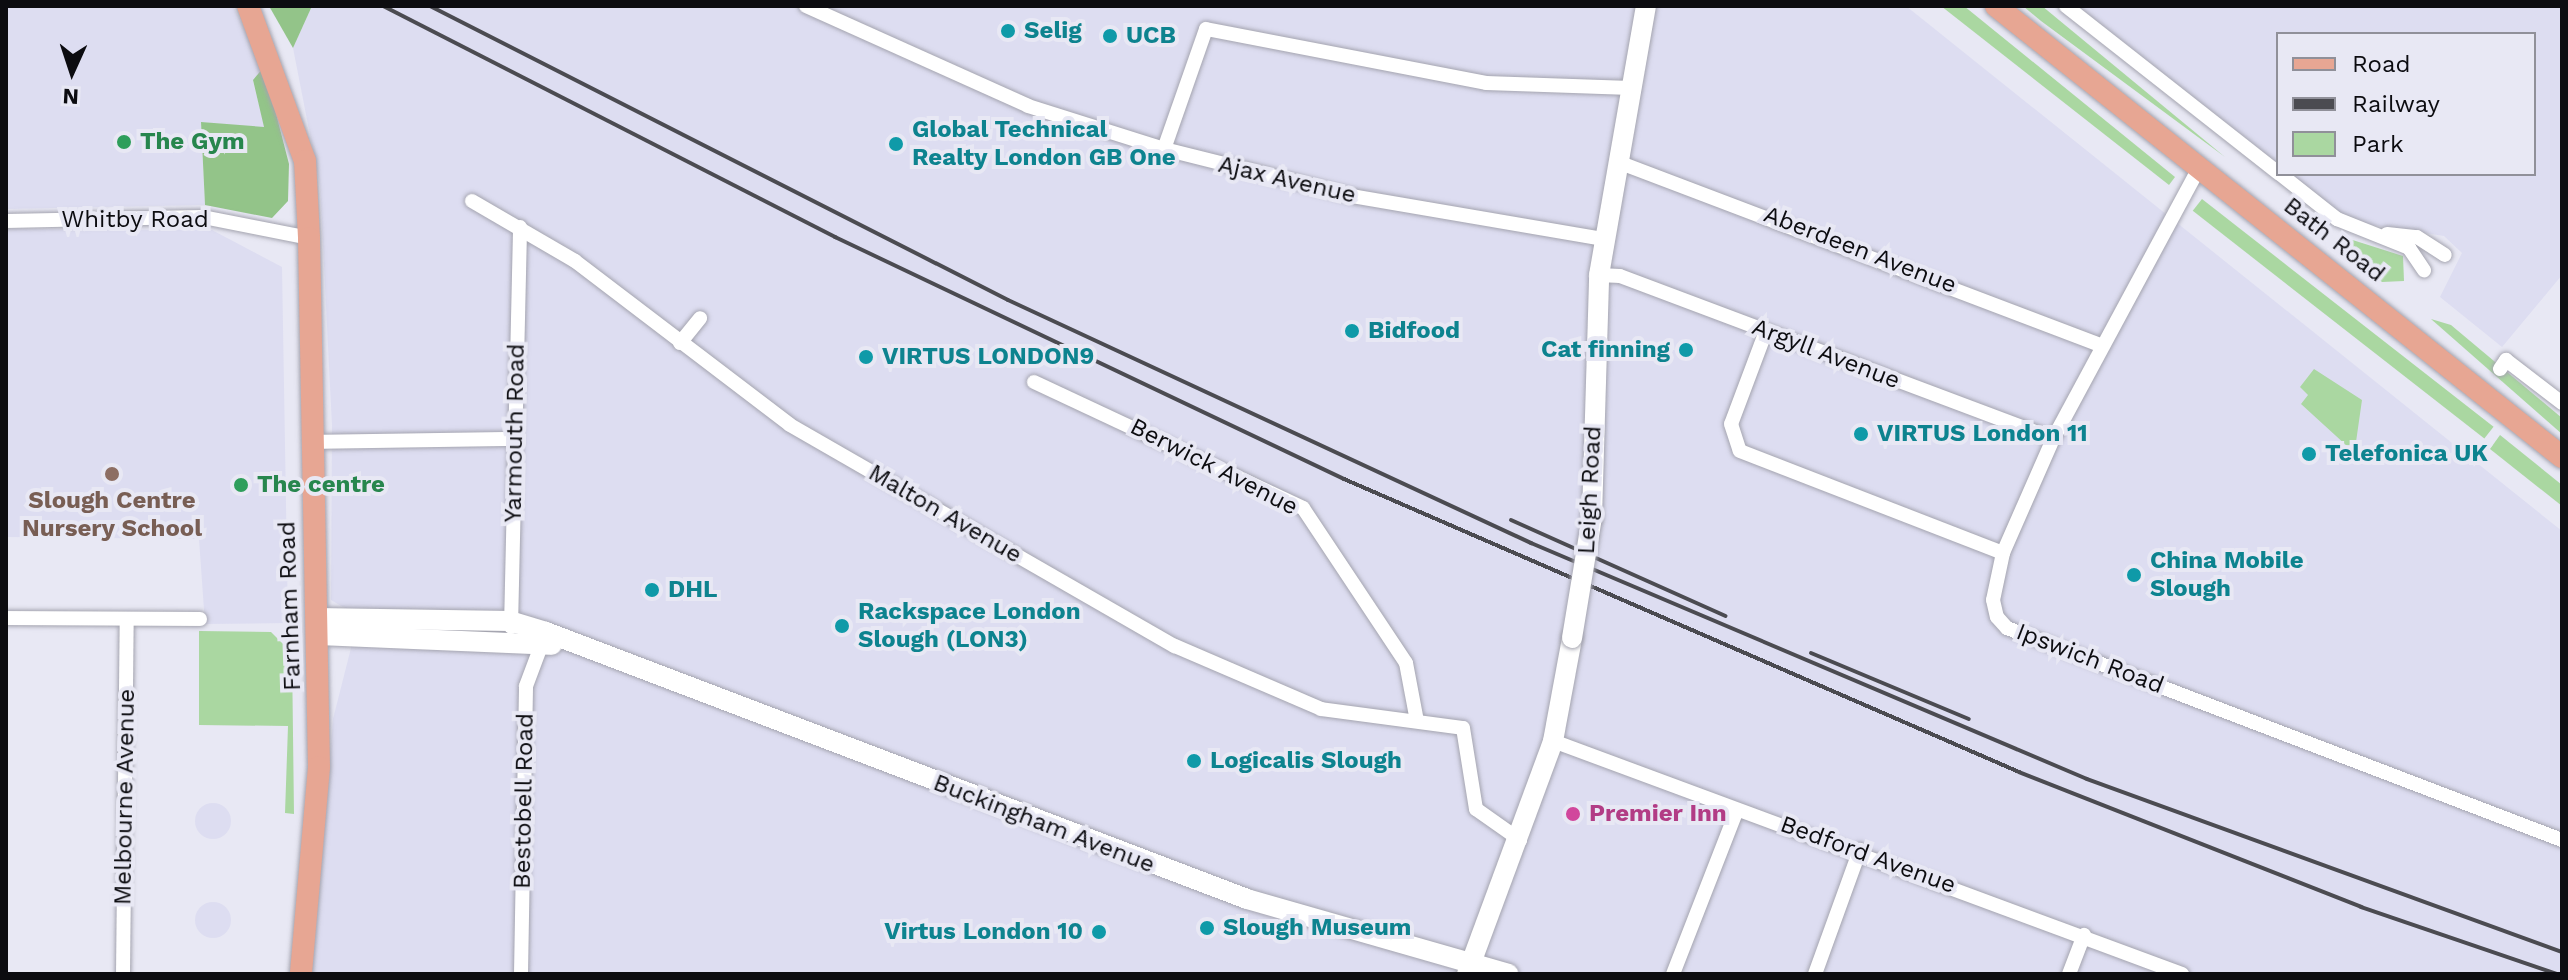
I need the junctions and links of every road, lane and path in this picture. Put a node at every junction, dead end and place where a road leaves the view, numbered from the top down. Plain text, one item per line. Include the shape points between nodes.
1 (248, 6) edge
2 (806, 6) edge
3 (1646, 6) edge
4 (1996, 6) edge
5 (2066, 6) edge
6 (1631, 88) junction
7 (1164, 149) junction
8 (1618, 162) junction
9 (2199, 168) junction
10 (2276, 171) edge
11 (2283, 176) edge
12 (472, 201) dead end
13 (6, 221) edge
14 (520, 227) junction
15 (2387, 234) junction
16 (309, 238) junction
17 (1604, 239) junction
18 (2445, 255) dead end
19 (2424, 270) dead end
20 (1599, 275) junction
21 (700, 318) dead end
22 (1766, 331) junction
23 (680, 343) junction
24 (2100, 345) junction
25 (2500, 369) dead end
26 (1034, 382) dead end
27 (2561, 402) edge
28 (515, 439) junction
29 (2053, 439) junction
30 (313, 442) junction
31 (2562, 457) edge
32 (2003, 553) junction
33 (6, 618) edge
34 (200, 619) dead end
35 (127, 621) junction
36 (316, 626) junction
37 (511, 630) junction
38 (544, 638) junction
39 (1417, 721) junction
40 (1553, 741) junction
41 (1737, 810) junction
42 (1520, 840) junction
43 (2562, 840) edge
44 (1860, 850) junction
45 (2084, 935) junction
46 (1470, 967) edge
47 (123, 974) edge
48 (301, 974) edge
49 (521, 974) edge
50 (1508, 974) edge
51 (1673, 974) edge
52 (1815, 974) edge
53 (2069, 974) edge
54 (2182, 974) edge

1 - 16 main road, Farnham Road via 305,161
2 - 7 street, Ajax Avenue via 1028,106
3 - 6 street, Leigh Road
4 - 9 main road, Bath Road
5 - 10 street
6 - 7 street via 1486,83 1206,29
6 - 8 street, Leigh Road
7 - 17 street, Ajax Avenue via 1352,196
8 - 17 street, Leigh Road
8 - 24 street, Aberdeen Avenue
9 - 24 street, Ipswich Road
9 - 31 main road, Bath Road
11 - 15 street via 2337,219
12 - 14 street, Malton Avenue
13 - 16 street, Whitby Road via 203,217
14 - 23 street, Malton Avenue
14 - 28 street, Yarmouth Road
15 - 18 street via 2417,237
15 - 19 street
16 - 30 main road, Farnham Road
17 - 20 street, Leigh Road
20 - 22 street, Argyll Avenue
20 - 40 street, Leigh Road, bridge via 1592,517
21 - 23 street
22 - 29 street, Argyll Avenue
22 - 32 street via 1731,424 1740,451
23 - 39 street, Malton Avenue via 790,425 1210,664 1354,718
24 - 29 street, Ipswich Road
25 - 27 street via 2506,360
26 - 39 street, Berwick Avenue via 1303,508 1406,663
28 - 30 street
28 - 37 street, Yarmouth Road
29 - 32 street, Ipswich Road
30 - 36 main road, Farnham Road
32 - 43 street, Ipswich Road via 1993,600 2007,628
33 - 35 street
34 - 35 street
35 - 47 street, Melbourne Avenue
36 - 37 street, Buckingham Avenue
36 - 48 main road, Farnham Road via 319,767
37 - 38 street, Buckingham Avenue
38 - 46 street, Buckingham Avenue via 1247,899
38 - 49 street, Bestobell Road via 526,686
39 - 42 street, Malton Avenue via 1463,728 1476,809
40 - 41 street, Bedford Avenue
40 - 42 street, Leigh Road
41 - 44 street, Bedford Avenue
41 - 51 street
42 - 46 street, Leigh Road
44 - 45 street, Bedford Avenue
44 - 52 street
45 - 53 street
45 - 54 street, Bedford Avenue
46 - 50 street, Buckingham Avenue

